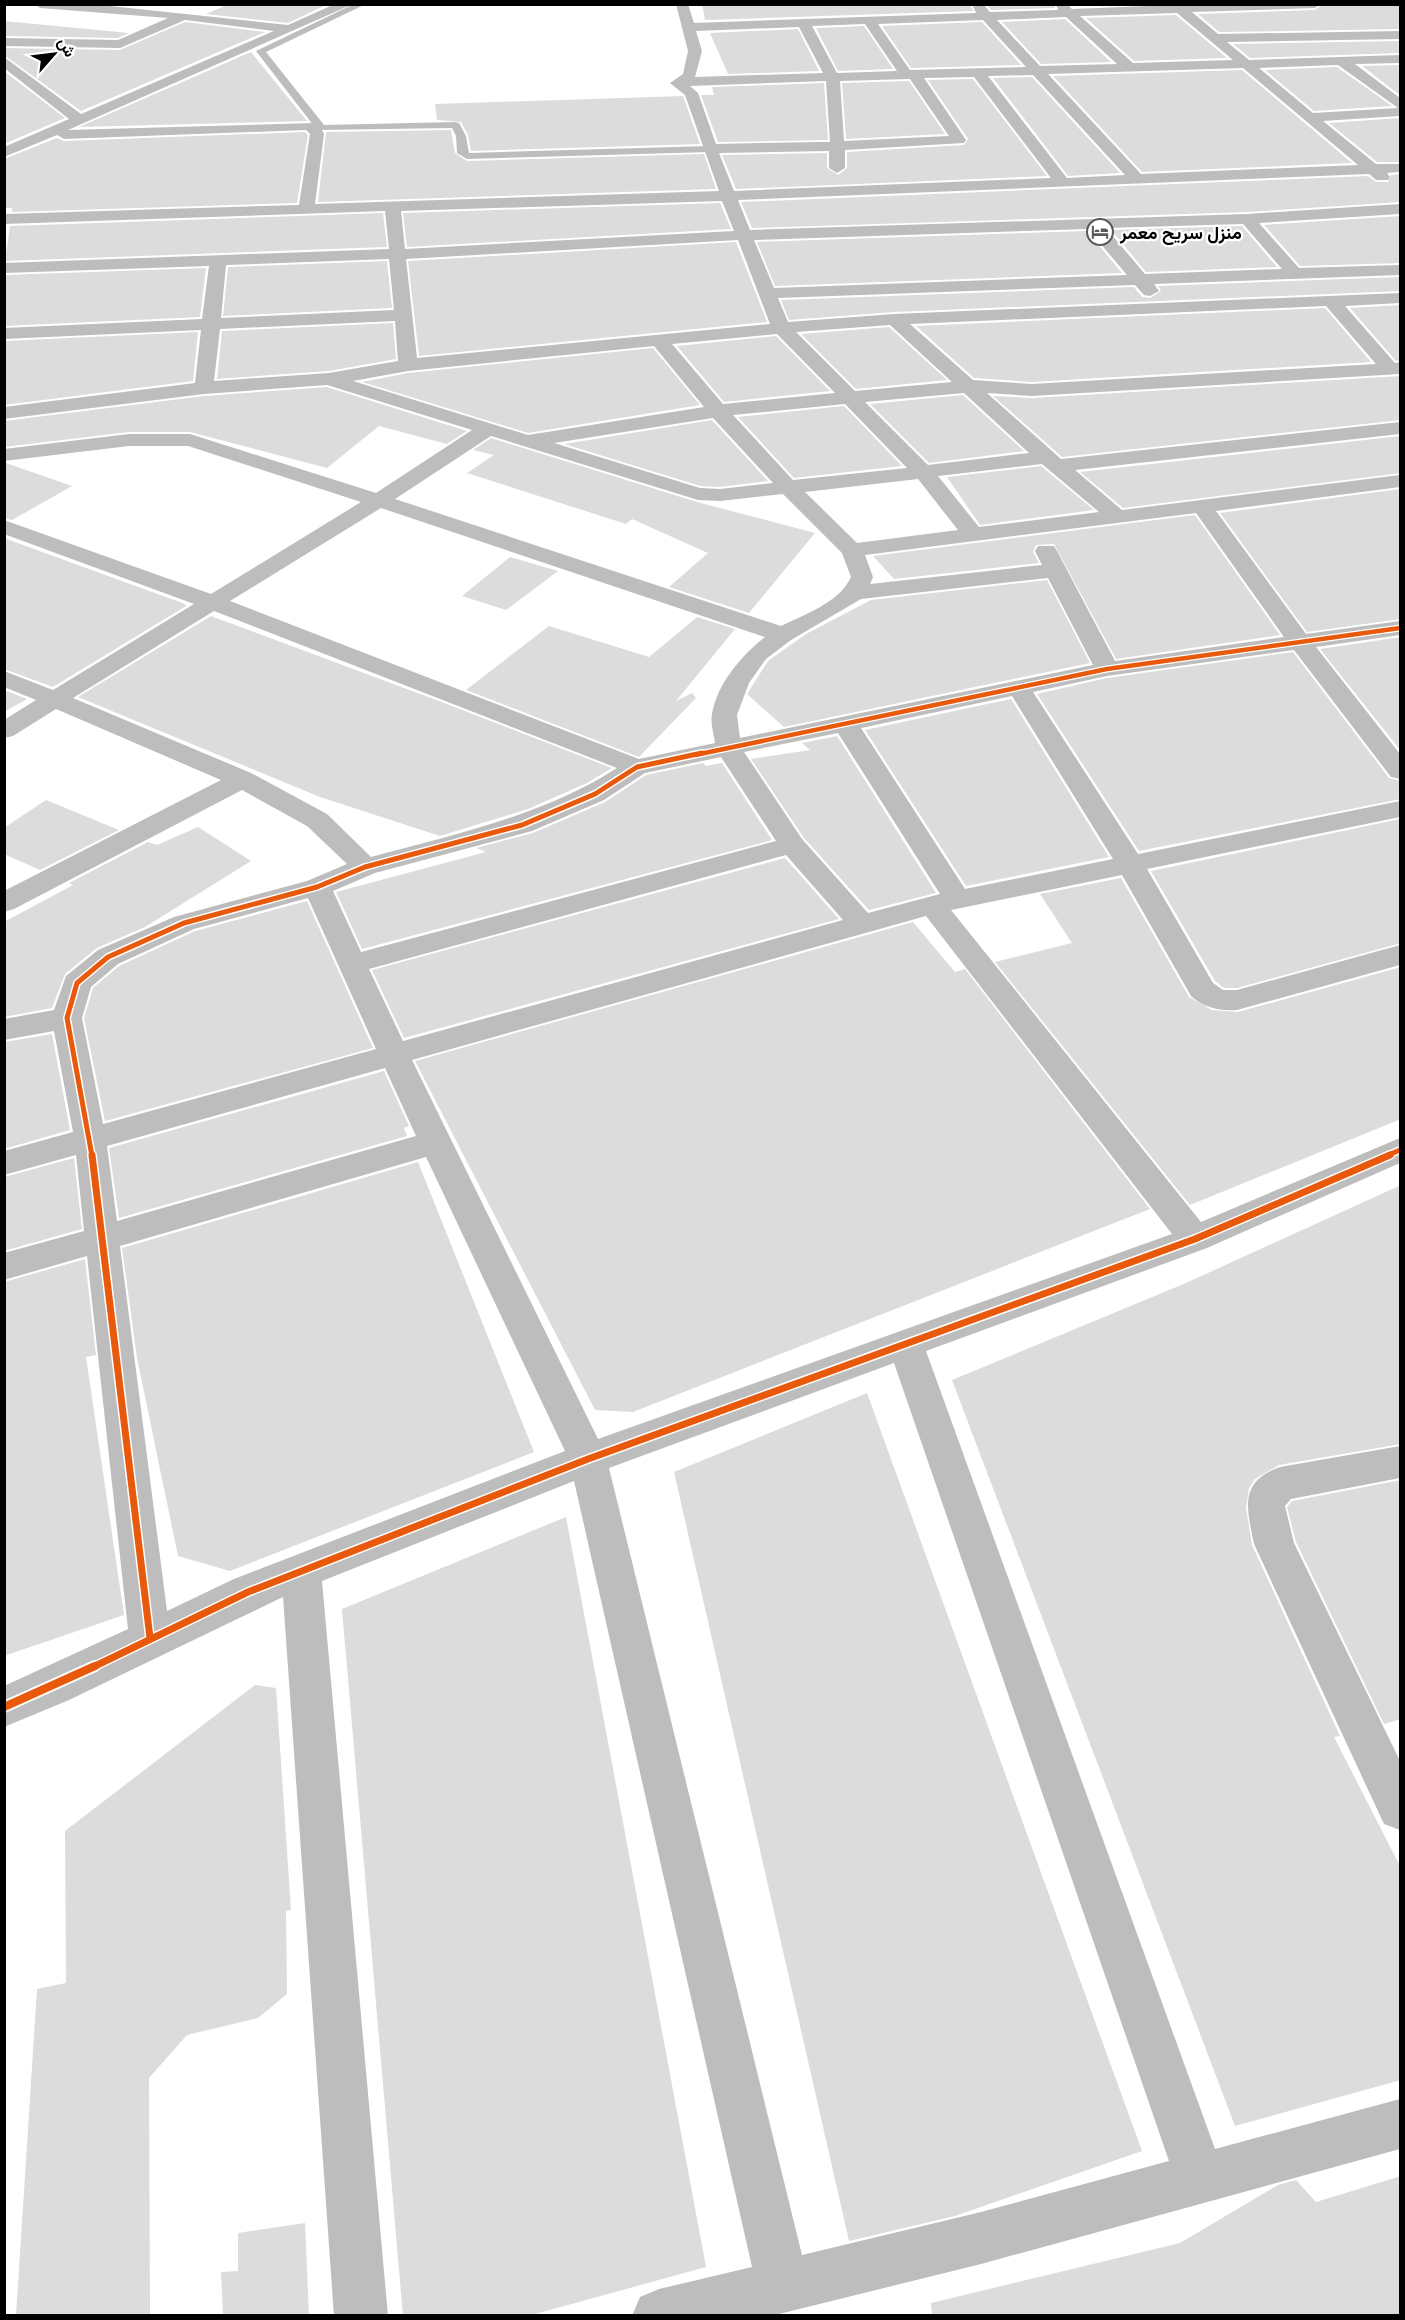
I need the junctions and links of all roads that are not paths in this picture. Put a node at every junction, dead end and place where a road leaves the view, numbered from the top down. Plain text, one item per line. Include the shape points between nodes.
1 (40, 4) edge
2 (213, 4) edge
3 (347, 4) edge
4 (362, 4) edge
5 (682, 4) edge
6 (976, 4) edge
7 (1315, 4) edge
8 (47, 5) edge
9 (1218, 6) edge
10 (1065, 8) edge
11 (1180, 9) junction
12 (184, 16) junction
13 (986, 16) junction
14 (26, 17) dead end
15 (868, 20) junction
16 (803, 22) junction
17 (689, 27) junction
18 (291, 30) junction
19 (1401, 35) edge
20 (1215, 38) junction
21 (4, 42) edge
22 (1401, 59) edge
23 (4, 61) edge
24 (1343, 62) junction
25 (1248, 64) junction
26 (1130, 68) junction
27 (1040, 71) junction
28 (979, 74) junction
29 (911, 76) junction
30 (25, 78) junction
31 (833, 79) junction
32 (4, 81) edge
33 (678, 82) junction
34 (1401, 104) edge
35 (1401, 112) edge
36 (1313, 117) junction
37 (80, 121) junction
38 (44, 136) junction
39 (835, 146) junction
40 (710, 149) junction
41 (4, 153) edge
42 (1401, 168) edge
43 (1374, 170) junction
44 (1138, 180) junction
45 (1063, 183) junction
46 (1392, 185) dead end
47 (839, 192) junction
48 (730, 195) junction
49 (393, 207) junction
50 (306, 208) junction
51 (1401, 209) edge
52 (206, 212) junction
53 (4, 219) edge
54 (1246, 219) junction
55 (1093, 224) junction
56 (746, 235) junction
57 (398, 254) junction
58 (218, 259) junction
59 (196, 260) junction
60 (4, 268) edge
61 (1401, 270) edge
62 (1295, 274) junction
63 (1142, 280) junction
64 (768, 293) junction
65 (1401, 298) edge
66 (1331, 301) junction
67 (1162, 308) junction
68 (404, 315) junction
69 (894, 319) junction
70 (211, 324) junction
71 (781, 328) junction
72 (4, 334) edge
73 (658, 339) junction
74 (408, 364) junction
75 (1395, 368) edge
76 (329, 379) junction
77 (971, 386) junction
78 (204, 388) junction
79 (850, 397) junction
80 (717, 411) junction
81 (4, 413) edge
82 (1401, 428) edge
83 (488, 429) junction
84 (528, 441) junction
85 (4, 454) edge
86 (1051, 461) junction
87 (922, 472) junction
88 (1401, 481) edge
89 (789, 488) junction
90 (377, 502) junction
91 (1202, 507) junction
92 (1119, 518) junction
93 (4, 526) edge
94 (1033, 526) junction
95 (972, 533) junction
96 (852, 550) junction
97 (1056, 570) junction
98 (855, 593) junction
99 (211, 602) junction
100 (1401, 627) edge
101 (783, 635) junction
102 (1300, 642) junction
103 (1107, 669) junction
104 (4, 678) edge
105 (1018, 687) junction
106 (55, 699) junction
107 (845, 723) junction
108 (4, 731) edge
109 (728, 748) junction
110 (637, 767) junction
111 (1401, 771) edge
112 (242, 779) junction
113 (1401, 809) edge
114 (792, 845) junction
115 (1130, 864) junction
116 (365, 867) junction
117 (317, 887) junction
118 (945, 902) junction
119 (4, 903) edge
120 (862, 924) junction
121 (1401, 955) edge
122 (353, 964) junction
123 (67, 1018) junction
124 (4, 1030) edge
125 (394, 1055) junction
126 (90, 1138) junction
127 (436, 1142) junction
128 (1401, 1150) edge
129 (4, 1162) edge
130 (100, 1238) junction
131 (1195, 1239) junction
132 (4, 1267) edge
133 (905, 1344) junction
134 (588, 1459) junction
135 (1401, 1462) edge
136 (301, 1571) junction
137 (150, 1638) junction
138 (4, 1707) edge
139 (1398, 1794) edge
140 (1401, 2124) edge
141 (1200, 2178) junction
142 (783, 2285) junction
143 (361, 2316) edge
144 (659, 2316) edge

1 - 8 street
2 - 12 street
3 - 18 street
4 - 40 lane via 261,51 321,128 455,125 461,136 462,153 467,156
5 - 17 street
6 - 13 street
7 - 9 street
8 - 12 street
8 - 14 street
9 - 11 street
10 - 11 street
10 - 13 street
10 - 26 street
11 - 20 street
12 - 18 street
12 - 21 street via 120,44
13 - 15 street
13 - 27 street
15 - 16 street
15 - 29 street
16 - 17 street
16 - 31 street
17 - 33 street via 695,56 689,76
18 - 37 street
19 - 20 street
20 - 25 street
22 - 24 street
23 - 30 street
24 - 25 street
24 - 34 street
25 - 26 street
25 - 36 street
26 - 27 street
27 - 28 street
27 - 44 street
28 - 29 street
28 - 45 street
29 - 31 street
29 - 39 street via 959,140
30 - 32 street
30 - 37 street
31 - 33 street
31 - 39 street via 837,112
33 - 40 street via 691,93
35 - 36 street
36 - 43 street
37 - 38 street
38 - 41 street
38 - 50 street via 308,126 317,134
39 - 40 street
39 - 47 street
40 - 48 street
42 - 43 street
43 - 44 street
43 - 46 street
44 - 45 street
45 - 47 street
47 - 48 street
48 - 49 street
48 - 56 street
49 - 50 street
49 - 57 street
50 - 52 street
51 - 54 street
52 - 53 street
52 - 59 street
54 - 55 street
54 - 62 street
55 - 56 street
55 - 63 street
56 - 57 street
56 - 64 street
57 - 58 street
57 - 68 street
58 - 59 street
58 - 70 street
59 - 60 street
61 - 62 street
62 - 63 street
63 - 64 street
63 - 67 street
64 - 71 street
65 - 66 street
66 - 67 street
66 - 75 street
67 - 69 street
68 - 70 street
68 - 74 street
69 - 71 street
69 - 77 street
70 - 72 street
70 - 78 street
71 - 73 street
71 - 79 street
73 - 74 street
73 - 80 street
74 - 76 street
75 - 77 street via 1032,390
76 - 78 street
76 - 83 street
77 - 79 street
77 - 86 street
78 - 81 street
79 - 80 street
79 - 87 street
80 - 84 street
80 - 89 street
82 - 86 street
83 - 84 street
83 - 90 street
84 - 89 street via 698,494
85 - 90 street via 129,440 190,440
86 - 87 street
86 - 92 street
87 - 89 street
87 - 95 street
88 - 91 street
89 - 96 street
90 - 99 street
90 - 101 street via 564,560
91 - 92 street
91 - 102 street
92 - 94 street
93 - 99 street
94 - 95 street
94 - 97 street
95 - 96 street
96 - 98 street via 862,577
97 - 98 street
97 - 103 street
98 - 101 street
99 - 106 street
99 - 110 street
100 - 102 street
101 - 109 street via 758,654 737,682 724,715
102 - 103 street
102 - 111 street
103 - 105 street
104 - 106 street
105 - 107 street
105 - 115 street
106 - 108 street
106 - 112 street
107 - 109 street
107 - 118 street
109 - 110 street
109 - 114 street
110 - 116 street via 595,794 522,825
112 - 116 street via 317,820
112 - 119 street
113 - 115 street
114 - 120 street
114 - 122 street
115 - 118 street
115 - 121 street via 1202,989 1217,999 1237,1000
116 - 117 street
117 - 122 street
117 - 123 street via 184,923 108,957 77,983
118 - 120 street
118 - 131 street
120 - 125 street
122 - 125 street
123 - 124 street
123 - 126 street
125 - 126 street
125 - 127 street
126 - 129 street
126 - 130 street
127 - 130 street
127 - 134 street
128 - 131 street
130 - 132 street
130 - 137 street
131 - 133 street
133 - 134 street
133 - 141 street
134 - 136 street
134 - 142 street
135 - 139 street via 1280,1484 1265,1502 1274,1544
136 - 137 street
136 - 143 street
137 - 138 street
140 - 141 street
141 - 142 street via 981,2238
142 - 144 street

